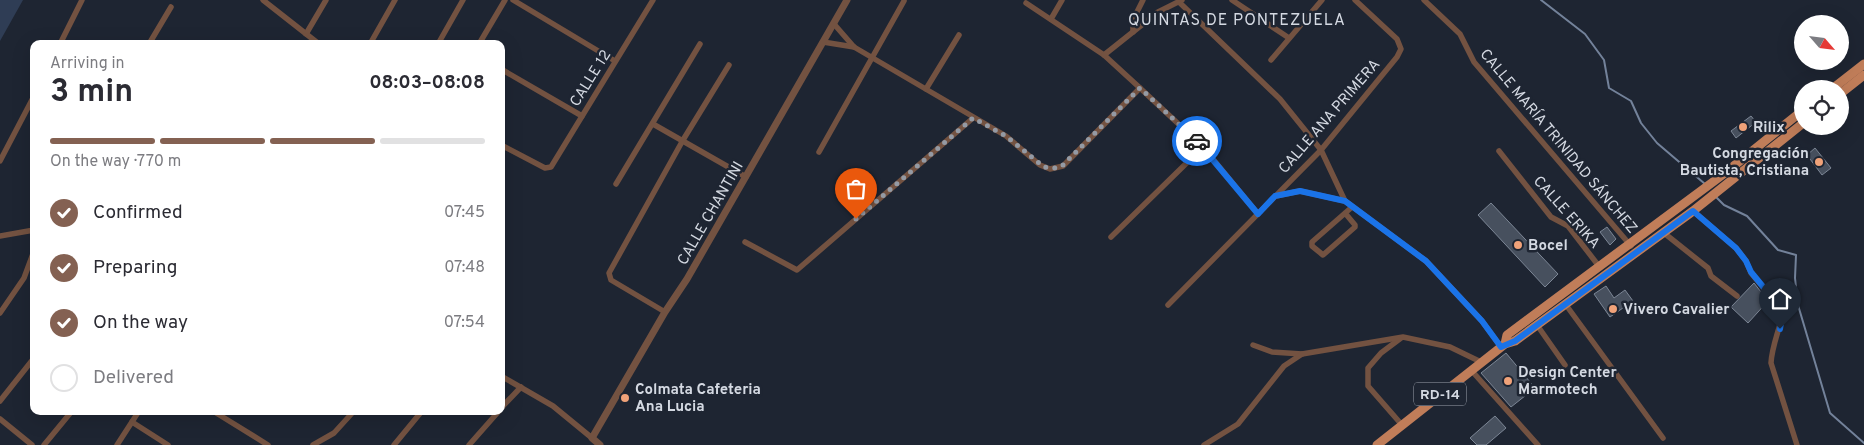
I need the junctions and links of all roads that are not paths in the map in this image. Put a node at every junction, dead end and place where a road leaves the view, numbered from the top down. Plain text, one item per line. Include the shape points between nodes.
1 (82, 0) edge
2 (263, 0) edge
3 (326, 0) edge
4 (395, 0) edge
5 (463, 0) edge
6 (505, 0) edge
7 (513, 0) edge
8 (644, 0) edge
9 (847, 0) edge
10 (1062, 0) edge
11 (1143, 0) edge
12 (1232, 0) edge
13 (1322, 0) edge
14 (1355, 0) edge
15 (1424, 0) edge
16 (904, 1) dead end
17 (652, 2) edge
18 (1181, 2) edge
19 (1026, 3) dead end
20 (171, 7) dead end
21 (1051, 19) junction
22 (834, 24) junction
23 (1133, 32) junction
24 (306, 34) junction
25 (959, 36) dead end
26 (1289, 38) junction
27 (62, 40) edge
28 (151, 40) edge
29 (313, 40) edge
30 (372, 40) edge
31 (440, 40) edge
32 (481, 40) edge
33 (823, 42) junction
34 (700, 44) dead end
35 (854, 47) junction
36 (1104, 55) junction
37 (872, 58) junction
38 (1271, 60) dead end
39 (615, 61) junction
40 (1864, 64) edge
41 (728, 65) dead end
42 (505, 71) edge
43 (1864, 75) edge
44 (1844, 80) edge
45 (1849, 87) edge
46 (1140, 88) junction
47 (926, 89) junction
48 (30, 104) edge
49 (582, 116) junction
50 (973, 118) junction
51 (1794, 118) edge
52 (653, 124) junction
53 (1794, 131) edge
54 (683, 140) junction
55 (505, 147) edge
56 (1204, 147) junction
57 (1321, 150) junction
58 (1499, 151) dead end
59 (819, 152) dead end
60 (0, 161) edge
61 (746, 177) junction
62 (616, 184) dead end
63 (1275, 196) junction
64 (1345, 201) junction
65 (1352, 207) junction
66 (1696, 209) junction
67 (1345, 213) junction
68 (1258, 214) junction
69 (30, 231) edge
70 (1664, 233) junction
71 (0, 236) edge
72 (1111, 237) dead end
73 (745, 242) dead end
74 (1629, 244) junction
75 (1636, 253) junction
76 (30, 262) edge
77 (1598, 265) junction
78 (1737, 296) dead end
79 (1168, 305) dead end
80 (1566, 305) junction
81 (665, 312) junction
82 (0, 313) edge
83 (1537, 325) junction
84 (1403, 337) junction
85 (1253, 345) dead end
86 (1503, 345) junction
87 (1302, 354) junction
88 (1481, 362) junction
89 (30, 363) edge
90 (1565, 365) dead end
91 (1471, 370) junction
92 (505, 378) edge
93 (521, 386) junction
94 (0, 401) edge
95 (505, 404) edge
96 (69, 415) edge
97 (136, 415) edge
98 (219, 415) edge
99 (350, 415) edge
100 (419, 415) edge
101 (495, 415) edge
102 (0, 419) edge
103 (132, 422) junction
104 (1402, 425) junction
105 (592, 438) junction
106 (1663, 438) dead end
107 (32, 445) edge
108 (44, 445) edge
109 (117, 445) edge
110 (168, 445) edge
111 (268, 445) edge
112 (313, 445) edge
113 (394, 445) edge
114 (469, 445) edge
115 (600, 445) edge
116 (1204, 445) edge
117 (1377, 445) edge
118 (1538, 445) edge
119 (1797, 445) edge

1 - 27 street
2 - 24 street
3 - 24 street
4 - 30 street
5 - 31 street
6 - 32 street
7 - 39 street
8 - 17 street
9 - 22 street, CALLE CHANTINI
10 - 21 street
11 - 23 street via 1133,20
12 - 26 street
13 - 26 street
14 - 57 street, CALLE ANA PRIMERA via 1397,39 1401,49
15 - 74 street, CALLE MARÍA TRINIDAD SÁNCHEZ via 1460,34 1474,62
16 - 37 street
17 - 39 street, CALLE 12
18 - 23 street via 1158,12
18 - 57 street via 1280,99
19 - 21 street
20 - 28 street
21 - 36 street
22 - 33 street, CALLE CHANTINI
22 - 35 street
23 - 36 street
24 - 29 street
25 - 47 street
26 - 38 street
33 - 35 street
33 - 61 street, CALLE CHANTINI
34 - 52 street
35 - 37 street
36 - 46 street
37 - 47 street
37 - 59 street
39 - 49 street, CALLE 12
40 - 44 main road
41 - 54 street
42 - 49 street
43 - 45 main road
46 - 50 street via 1062,166 1050,168 1040,165 1006,136
46 - 56 street
47 - 50 street
48 - 60 street
49 - 55 street, CALLE 12 via 549,169
50 - 73 street via 797,270
51 - 74 main road, RD-14 via 1725,174
52 - 54 street
52 - 62 street
53 - 66 main road, RD-14
54 - 61 street
54 - 81 street via 609,273 611,280
56 - 68 street
56 - 72 street
57 - 63 street, CALLE ANA PRIMERA
57 - 64 street
58 - 77 street, CALLE ERIKA via 1551,217 1568,226
61 - 81 street, CALLE CHANTINI
63 - 64 street via 1300,191
63 - 68 street, CALLE ANA PRIMERA
64 - 65 street
65 - 67 street
65 - 86 street via 1426,261
66 - 70 main road, RD-14
66 - 119 street via 1736,248 1783,311 1771,363
67 - 67 street via 1312,242 1321,254 1354,227
68 - 79 street, CALLE ANA PRIMERA
69 - 71 street
70 - 75 main road, RD-14
70 - 78 street
74 - 75 street, CALLE MARÍA TRINIDAD SÁNCHEZ
74 - 77 main road, RD-14
75 - 80 main road, RD-14
76 - 82 street via 24,278
77 - 86 main road, RD-14 via 1507,335
80 - 83 main road, RD-14
80 - 106 street
81 - 105 street, CALLE CHANTINI
83 - 86 main road, RD-14 via 1515,341
83 - 90 street
84 - 87 street
84 - 88 street via 1450,347
84 - 104 street via 1381,353 1368,368 1368,386
85 - 87 street via 1272,352
86 - 88 main road, RD-14
87 - 116 street via 1284,366 1238,424
88 - 91 main road, RD-14
89 - 94 street
91 - 104 main road, RD-14
91 - 118 street
92 - 93 street
93 - 95 street
93 - 105 street via 553,406
96 - 108 street
97 - 103 street
98 - 111 street
99 - 112 street via 334,433
100 - 113 street
101 - 114 street
102 - 107 street
103 - 109 street
103 - 110 street
104 - 117 main road, RD-14
105 - 115 street

